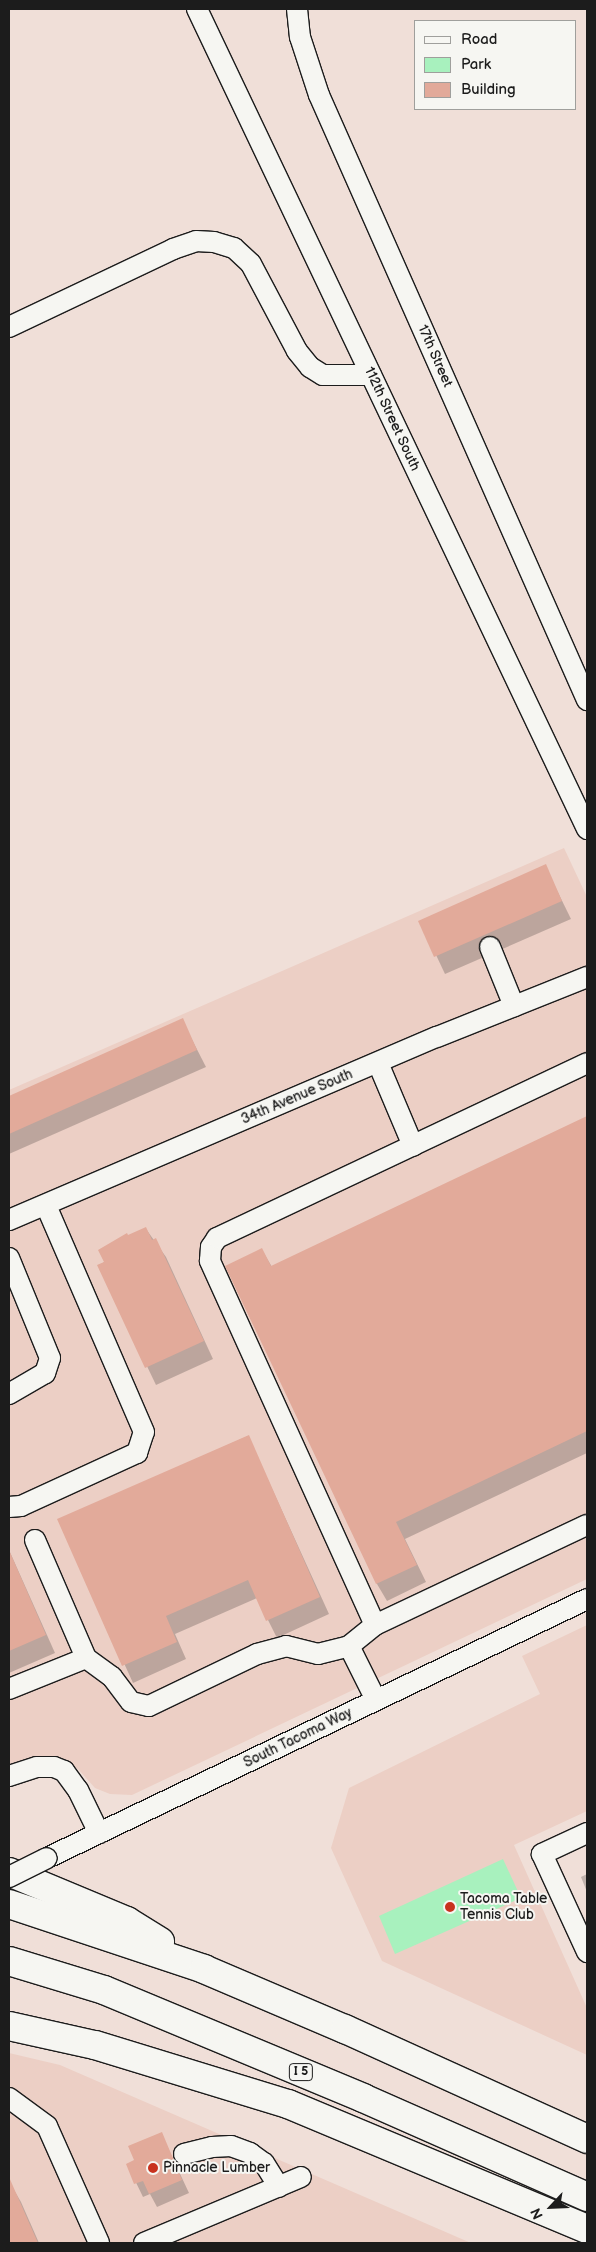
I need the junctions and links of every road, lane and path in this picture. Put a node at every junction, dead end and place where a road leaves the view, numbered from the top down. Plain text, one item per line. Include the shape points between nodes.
1 (197, 9) edge
2 (297, 9) edge
3 (9, 327) edge
4 (371, 375) junction
5 (586, 692) edge
6 (587, 829) edge
7 (490, 946) dead end
8 (587, 976) edge
9 (514, 1006) junction
10 (378, 1063) junction
11 (587, 1063) edge
12 (414, 1146) junction
13 (46, 1205) junction
14 (9, 1220) edge
15 (9, 1258) edge
16 (9, 1394) edge
17 (9, 1507) edge
18 (587, 1525) edge
19 (35, 1540) dead end
20 (587, 1599) edge
21 (375, 1624) junction
22 (349, 1646) junction
23 (86, 1658) junction
24 (9, 1689) edge
25 (376, 1700) junction
26 (9, 1776) edge
27 (99, 1833) junction
28 (587, 1833) edge
29 (9, 1872) edge
30 (9, 1876) edge
31 (9, 1904) edge
32 (587, 1952) edge
33 (9, 1961) edge
34 (204, 1969) junction
35 (9, 2026) edge
36 (9, 2098) edge
37 (587, 2139) edge
38 (184, 2154) dead end
39 (301, 2178) dead end
40 (279, 2187) junction
41 (587, 2197) edge
42 (587, 2228) edge
43 (99, 2243) edge
44 (144, 2243) edge

1 - 4 street, 112th Street South
2 - 5 street, 17th Street via 300,37 319,95
3 - 4 street via 174,248 196,241 214,242 234,248 251,264 297,351 310,366 323,375
4 - 6 street, 112th Street South
7 - 9 street
8 - 9 street, 34th Avenue South
9 - 10 street, 34th Avenue South
10 - 12 street
10 - 13 street, 34th Avenue South
11 - 12 street
12 - 21 street via 217,1238 211,1247 210,1261
13 - 14 street, 34th Avenue South
13 - 17 street via 144,1432 137,1453 21,1506
15 - 16 street via 50,1358 46,1373
18 - 21 street
19 - 23 street
20 - 25 street, South Tacoma Way
21 - 22 street
22 - 23 street via 318,1654 286,1646 257,1654 148,1706 131,1702 112,1677
22 - 25 street
23 - 24 street
25 - 27 street, South Tacoma Way
26 - 27 street via 37,1766 64,1771 78,1790
27 - 30 street, South Tacoma Way, bridge
28 - 32 street via 542,1854
29 - 34 highway via 127,1921
31 - 34 highway
33 - 41 highway, I 5 via 104,1990 363,2098
34 - 37 highway
35 - 42 highway via 94,2045 288,2104
36 - 43 street via 47,2126
38 - 40 street via 230,2146 264,2163
39 - 40 street
40 - 44 street

